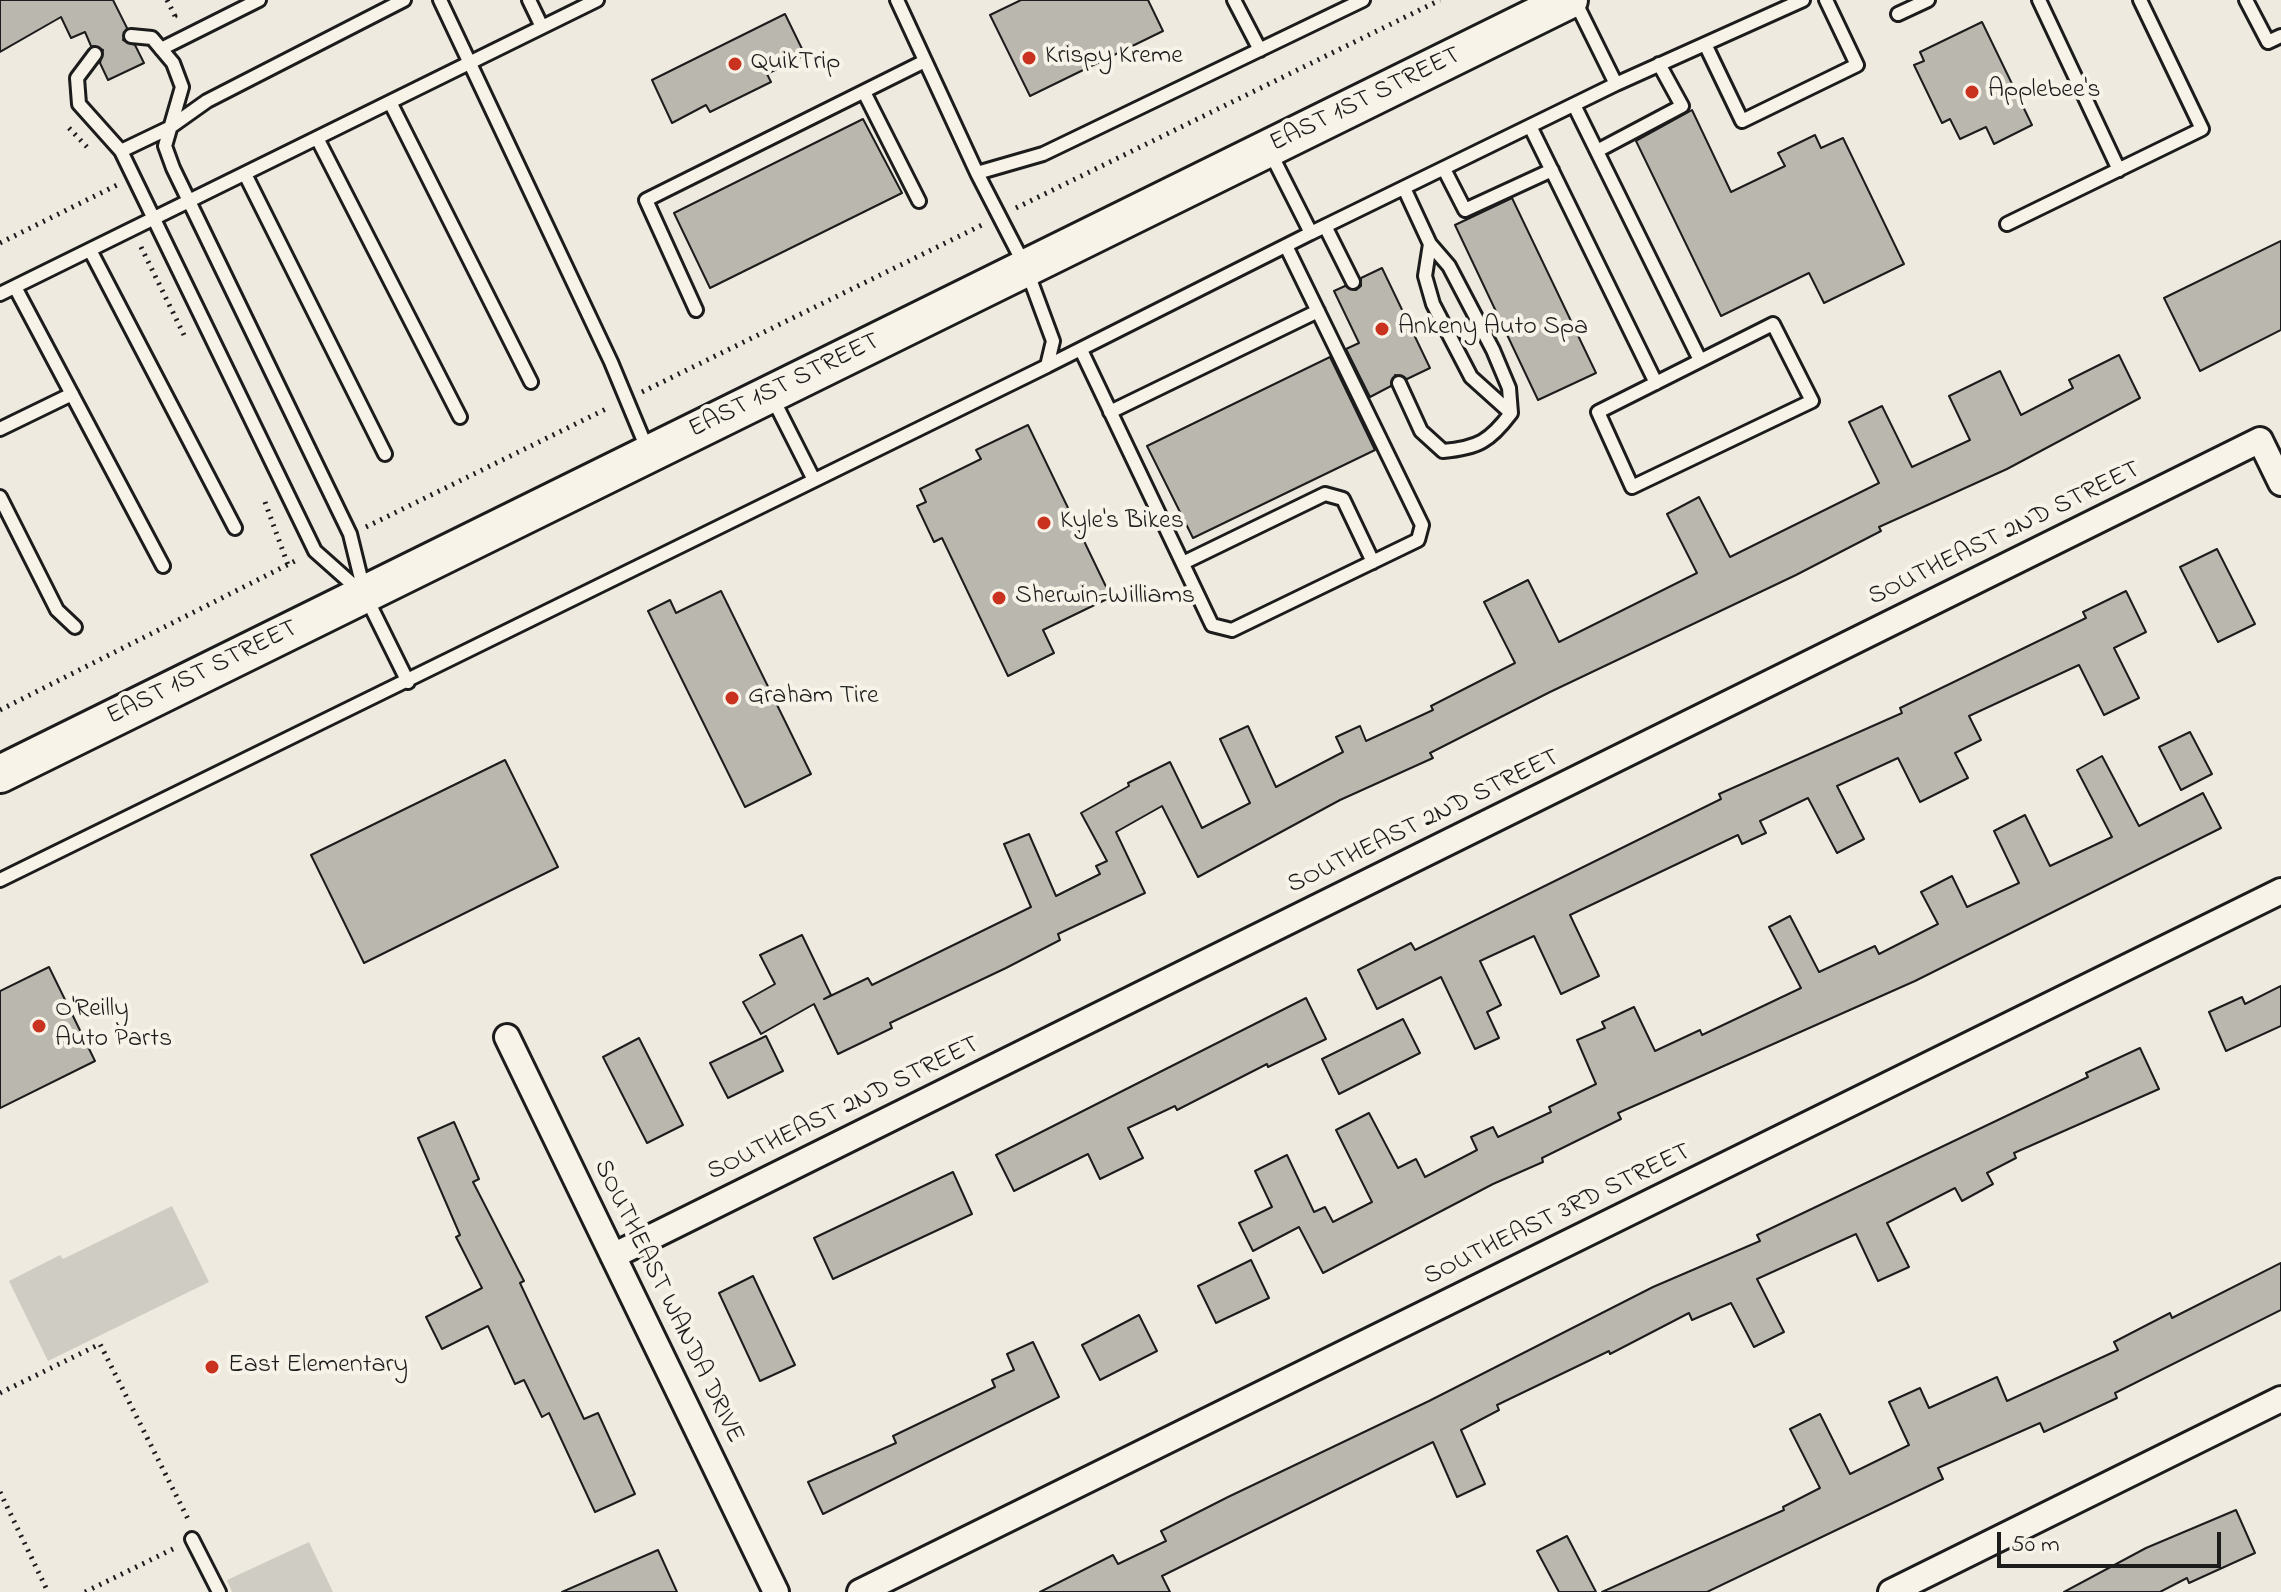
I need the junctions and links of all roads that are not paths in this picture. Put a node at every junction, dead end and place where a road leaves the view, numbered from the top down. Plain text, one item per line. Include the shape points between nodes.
1 (259, 0) edge
2 (404, 0) edge
3 (440, 0) edge
4 (529, 0) edge
5 (597, 0) edge
6 (897, 0) edge
7 (1234, 0) edge
8 (1363, 0) edge
9 (1571, 0) edge
10 (1803, 0) edge
11 (1826, 0) edge
12 (1928, 0) edge
13 (2039, 0) edge
14 (2140, 0) edge
15 (2246, 0) edge
16 (1898, 14) dead end
17 (542, 27) junction
18 (131, 36) dead end
19 (2281, 36) edge
20 (1705, 44) junction
21 (161, 49) junction
22 (1260, 50) junction
23 (95, 54) dead end
24 (925, 61) junction
25 (469, 63) junction
26 (1659, 64) junction
27 (1616, 84) junction
28 (864, 92) junction
29 (390, 102) junction
30 (1574, 105) junction
31 (1530, 126) junction
32 (169, 128) junction
33 (317, 138) junction
34 (1268, 149) junction
35 (121, 151) junction
36 (1597, 151) junction
37 (1444, 169) junction
38 (1552, 170) junction
39 (2119, 170) junction
40 (977, 173) junction
41 (245, 174) junction
42 (1404, 188) junction
43 (919, 201) dead end
44 (188, 202) junction
45 (155, 219) junction
46 (2007, 224) dead end
47 (1325, 226) junction
48 (1311, 233) junction
49 (1430, 244) junction
50 (1287, 248) junction
51 (90, 250) junction
52 (1026, 268) junction
53 (1353, 282) dead end
54 (15, 287) junction
55 (0, 294) edge
56 (696, 310) dead end
57 (1318, 311) junction
58 (1081, 350) junction
59 (1700, 360) junction
60 (1047, 366) junction
61 (531, 382) dead end
62 (1399, 383) dead end
63 (1656, 383) junction
64 (72, 394) junction
65 (771, 394) junction
66 (1110, 412) junction
67 (1511, 413) junction
68 (460, 417) dead end
69 (0, 429) edge
70 (385, 454) dead end
71 (649, 454) junction
72 (814, 480) junction
73 (2281, 483) edge
74 (0, 497) edge
75 (3, 511) edge
76 (235, 528) dead end
77 (1373, 562) junction
78 (1183, 563) junction
79 (163, 566) dead end
80 (365, 595) junction
81 (75, 627) dead end
82 (408, 682) junction
83 (0, 774) edge
84 (0, 880) edge
85 (2281, 891) edge
86 (507, 1037) dead end
87 (613, 1256) junction
88 (2281, 1399) edge
89 (192, 1539) road end
90 (219, 1592) edge
91 (776, 1592) edge
92 (860, 1592) edge
93 (1891, 1592) edge

1 - 21 lane
2 - 32 lane via 207,101
3 - 25 lane
4 - 17 lane
5 - 17 lane
6 - 24 lane
7 - 22 lane
8 - 22 lane
9 - 27 lane
9 - 34 main road, EAST 1ST STREET
10 - 20 lane
11 - 20 lane via 1857,65 1742,121
12 - 16 lane
13 - 39 lane
14 - 39 lane via 2202,129
15 - 19 lane via 2268,42
17 - 25 lane
18 - 21 lane via 152,38
20 - 26 lane
21 - 32 lane via 182,87
22 - 40 lane via 1043,154
23 - 35 lane via 77,78 79,104
24 - 28 lane
24 - 40 lane
25 - 29 lane
25 - 71 lane
26 - 27 lane
26 - 36 lane via 1682,106
27 - 30 lane
28 - 43 lane
28 - 56 lane via 646,200
29 - 33 lane
29 - 61 lane
30 - 31 lane
30 - 36 lane
31 - 37 lane
31 - 38 lane
32 - 35 lane
32 - 44 lane via 165,146
33 - 41 lane
33 - 68 lane
34 - 48 lane
34 - 52 main road, EAST 1ST STREET
35 - 45 lane
36 - 59 lane
37 - 38 lane via 1465,210
37 - 42 lane
38 - 63 lane
39 - 46 lane
40 - 52 lane
41 - 44 lane
41 - 70 lane
42 - 47 lane
42 - 49 lane
44 - 45 lane
44 - 80 lane via 350,534
45 - 51 lane
45 - 80 lane via 315,551
47 - 48 lane
47 - 53 lane
48 - 50 lane
49 - 67 lane via 1449,266 1493,350 1509,388
49 - 67 lane via 1425,276 1433,304 1471,377
50 - 57 lane
50 - 58 lane
51 - 54 lane
51 - 76 lane
52 - 60 lane via 1053,341
52 - 65 main road, EAST 1ST STREET
54 - 55 lane
54 - 64 lane
57 - 66 lane
57 - 77 lane via 1422,525 1418,540
58 - 60 lane
58 - 66 lane
59 - 63 lane
59 - 63 lane via 1773,324 1812,401 1632,487 1598,412
60 - 72 lane
62 - 67 lane via 1421,431 1443,451 1467,449 1493,437
64 - 69 lane
64 - 79 lane
65 - 71 main road, EAST 1ST STREET
65 - 72 lane
66 - 78 lane
71 - 80 main road, EAST 1ST STREET
72 - 82 lane
73 - 87 street, SOUTHEAST 2ND STREET via 2260,440
74 - 75 lane
75 - 81 lane via 57,610
77 - 78 lane via 1232,630 1212,625
77 - 78 lane via 1343,499 1325,494
80 - 82 lane
80 - 83 main road, EAST 1ST STREET
82 - 84 lane
85 - 92 street, SOUTHEAST 3RD STREET
86 - 87 street, SOUTHEAST WANDA DRIVE
87 - 91 street, SOUTHEAST WANDA DRIVE
88 - 93 street
89 - 90 lane

